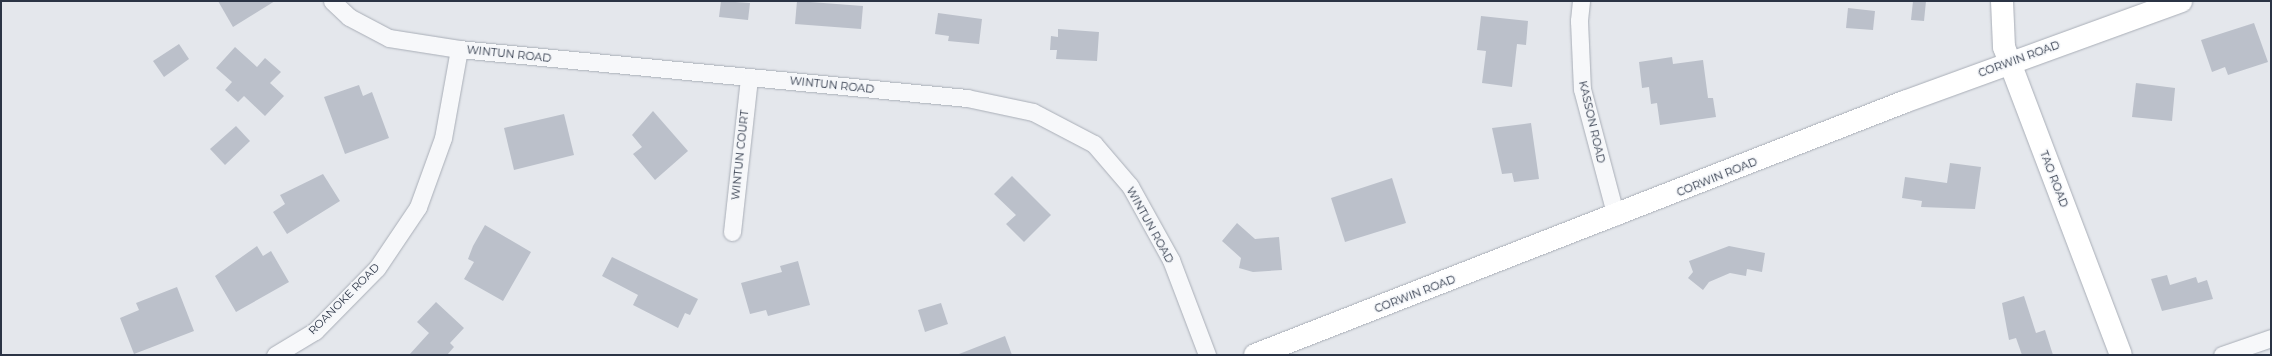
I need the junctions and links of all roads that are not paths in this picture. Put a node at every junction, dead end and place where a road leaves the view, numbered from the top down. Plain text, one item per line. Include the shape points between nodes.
1 (332, 1) edge
2 (1581, 1) edge
3 (2002, 1) edge
4 (2181, 1) edge
5 (459, 49) junction
6 (2010, 62) junction
7 (749, 77) junction
8 (1616, 217) junction
9 (732, 232) dead end
10 (2271, 338) edge
11 (275, 355) edge
12 (1207, 355) edge
13 (1255, 355) edge
14 (2121, 355) edge
15 (2222, 355) edge

1 - 5 street, WINTUN ROAD via 349,18 389,38
2 - 8 street, KASSON ROAD via 1579,21 1582,89
3 - 6 main road, TAO ROAD via 2004,47
4 - 6 main road, CORWIN ROAD
5 - 7 street, WINTUN ROAD
5 - 11 street, ROANOKE ROAD via 443,138 418,208 377,268 315,331
6 - 8 main road, CORWIN ROAD
6 - 14 main road, TAO ROAD
7 - 9 street, WINTUN COURT
7 - 12 street, WINTUN ROAD via 967,98 1033,112 1094,144 1130,186 1167,253
8 - 13 main road, CORWIN ROAD
10 - 15 street

